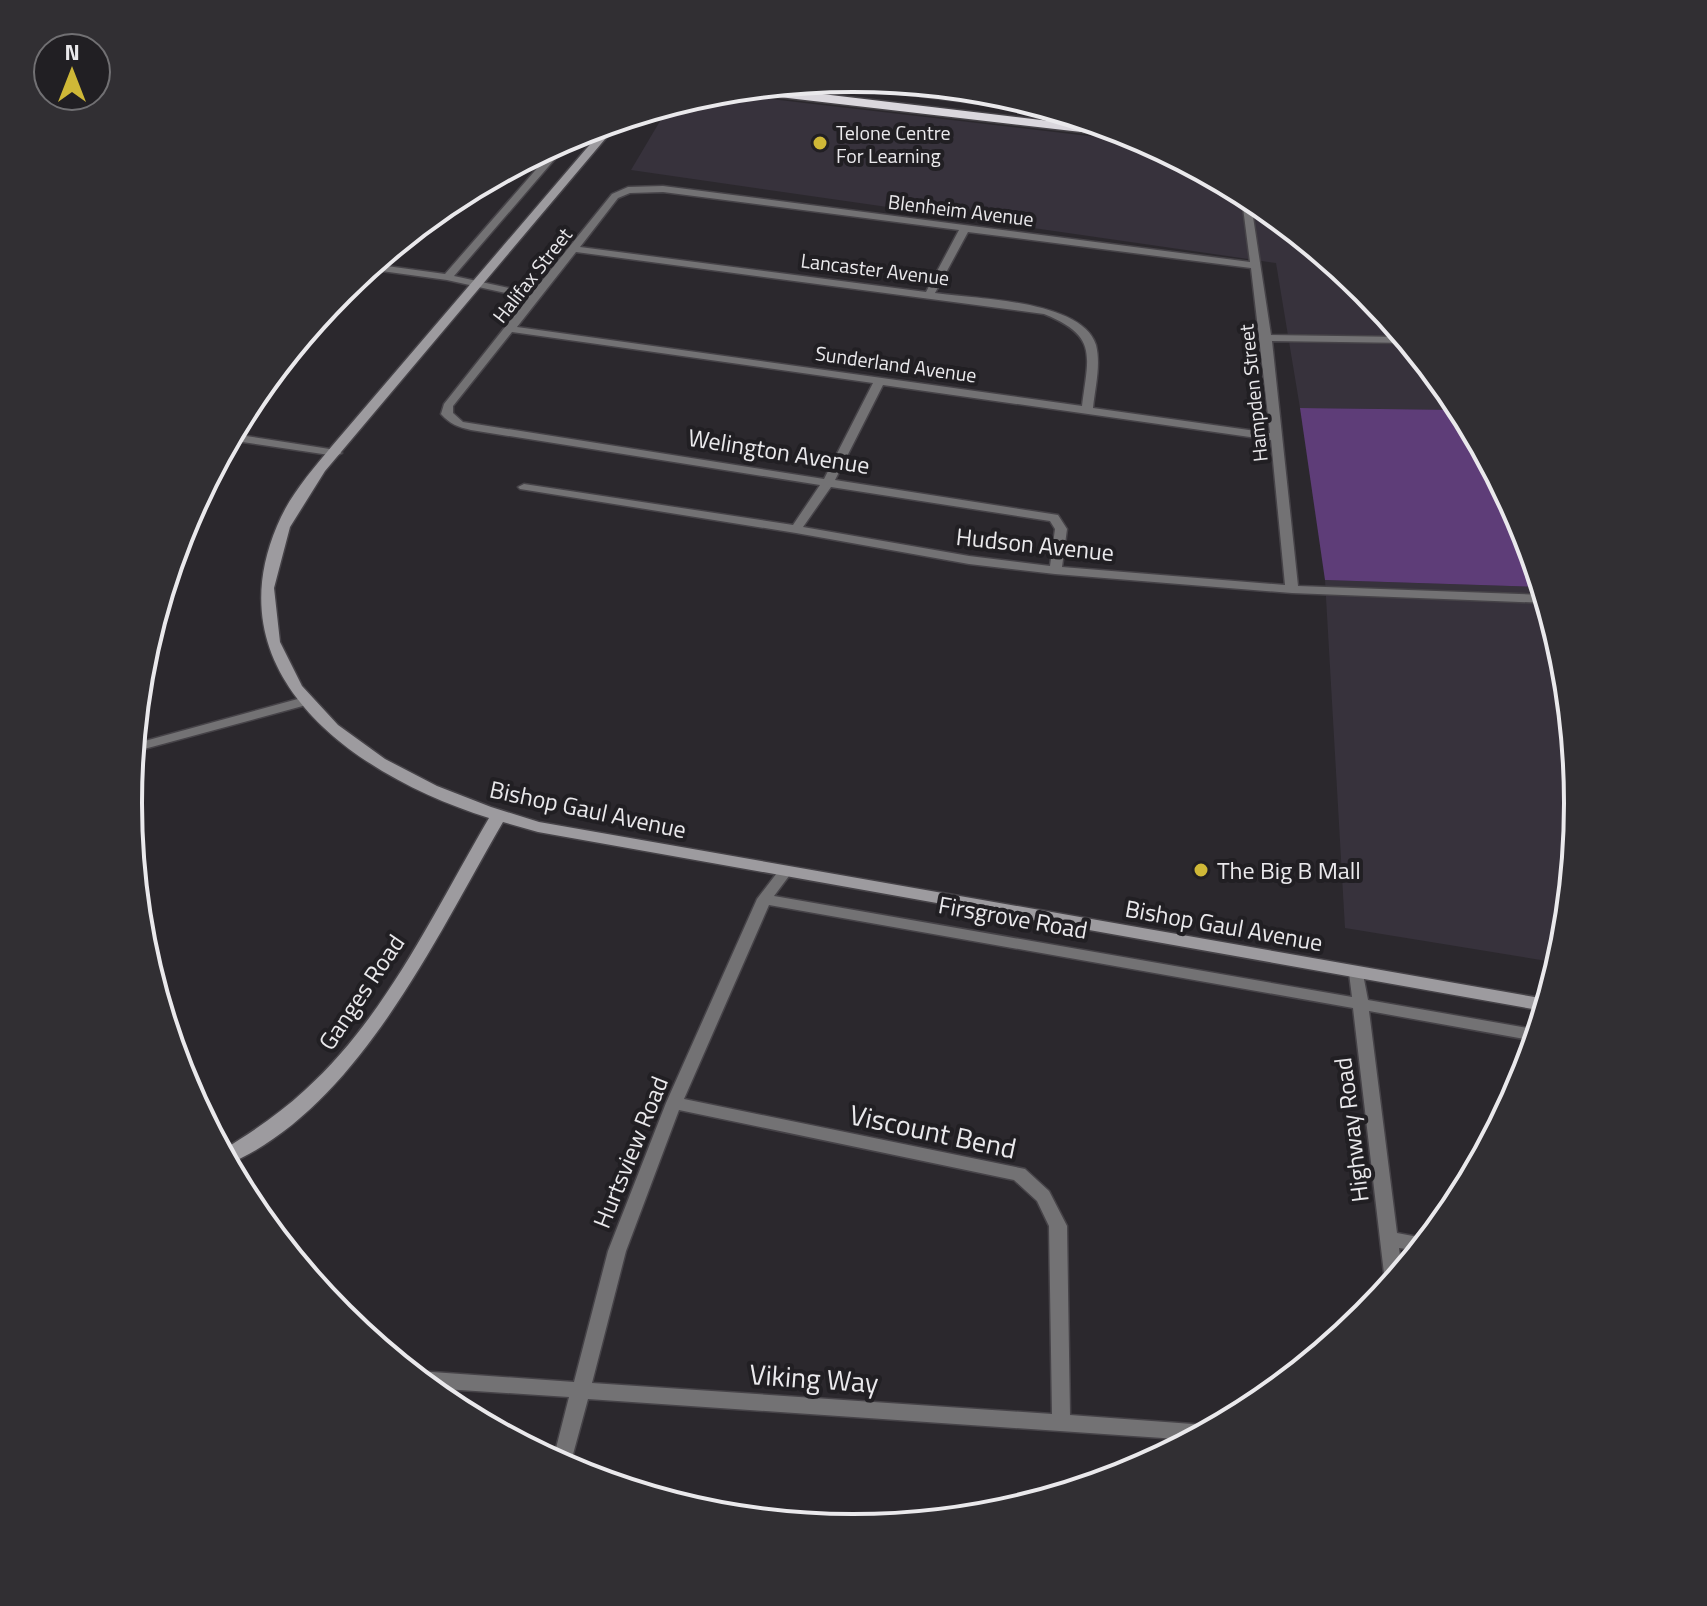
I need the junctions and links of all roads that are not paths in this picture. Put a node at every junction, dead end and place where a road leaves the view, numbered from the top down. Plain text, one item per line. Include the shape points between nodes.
1 (854, 92) edge
2 (795, 95) edge
3 (1019, 112) edge
4 (1079, 129) edge
5 (602, 138) edge
6 (548, 161) edge
7 (663, 189) joint
8 (1247, 211) edge
9 (965, 228) junction
10 (576, 249) junction
11 (1255, 266) junction
12 (384, 269) edge
13 (447, 277) junction
14 (475, 283) junction
15 (930, 294) junction
16 (535, 297) junction
17 (512, 329) junction
18 (1266, 338) junction
19 (1393, 340) edge
20 (880, 380) junction
21 (1087, 409) junction
22 (447, 414) joint
23 (1275, 437) junction
24 (243, 439) edge
25 (336, 453) junction
26 (829, 481) junction
27 (524, 487) dead end
28 (796, 529) junction
29 (1055, 570) junction
30 (1292, 589) junction
31 (1534, 599) edge
32 (305, 701) junction
33 (145, 745) edge
34 (498, 816) junction
35 (785, 872) junction
36 (764, 899) junction
37 (1357, 973) junction
38 (1535, 1003) edge
39 (1361, 1004) junction
40 (1527, 1033) edge
41 (674, 1103) junction
42 (235, 1152) edge
43 (1388, 1239) junction
44 (1412, 1243) edge
45 (1392, 1267) edge
46 (440, 1381) edge
47 (579, 1391) junction
48 (1061, 1422) junction
49 (1186, 1431) edge
50 (564, 1452) edge

1 - 3 highway
2 - 4 highway
5 - 14 main road, Bishop Gaul Avenue
6 - 13 street
7 - 9 street, Blenheim Avenue
7 - 10 street, Halifax Street via 628,190 615,196
8 - 11 street, Hampden Street
9 - 11 street, Blenheim Avenue
9 - 15 street
10 - 15 street, Lancaster Avenue
10 - 16 street, Halifax Street
11 - 18 street, Hampden Street
12 - 13 street
13 - 14 street
14 - 16 street
14 - 25 main road, Bishop Gaul Avenue
15 - 21 street, Lancaster Avenue via 1046,311 1077,325 1086,332 1093,353
16 - 17 street, Halifax Street
17 - 20 street, Sunderland Avenue
17 - 22 street, Halifax Street via 448,406
18 - 19 street
18 - 23 street, Hampden Street
20 - 21 street, Sunderland Avenue
20 - 26 street
21 - 23 street, Sunderland Avenue
22 - 26 street, Welington Avenue via 471,427
23 - 30 street, Hampden Street
24 - 25 street
25 - 32 main road, Bishop Gaul Avenue via 292,508 275,547 268,583 275,647
26 - 28 street
26 - 29 street, Welington Avenue via 1054,518 1061,529
27 - 28 street, Hudson Avenue
28 - 29 street, Hudson Avenue
29 - 30 street, Hudson Avenue
30 - 31 street, Hudson Avenue
32 - 33 street
32 - 34 main road, Bishop Gaul Avenue via 355,747 401,777
34 - 35 main road, Bishop Gaul Avenue
34 - 42 main road, Ganges Road via 348,1060 304,1105
35 - 36 street, Hurtsview Road
35 - 37 main road, Bishop Gaul Avenue
36 - 39 street, Firsgrove Road
36 - 41 street, Hurtsview Road
37 - 38 main road, Bishop Gaul Avenue
37 - 39 street, Highway Road
39 - 40 street, Firsgrove Road
39 - 43 street, Highway Road
41 - 47 street, Hurtsview Road via 617,1251
41 - 48 street, Viscount Bend via 1019,1174 1043,1196 1058,1226
43 - 44 street
43 - 45 street, Highway Road
46 - 47 street, Viking Way
47 - 48 street, Viking Way
47 - 50 street, Hurtsview Road
48 - 49 street, Viking Way

